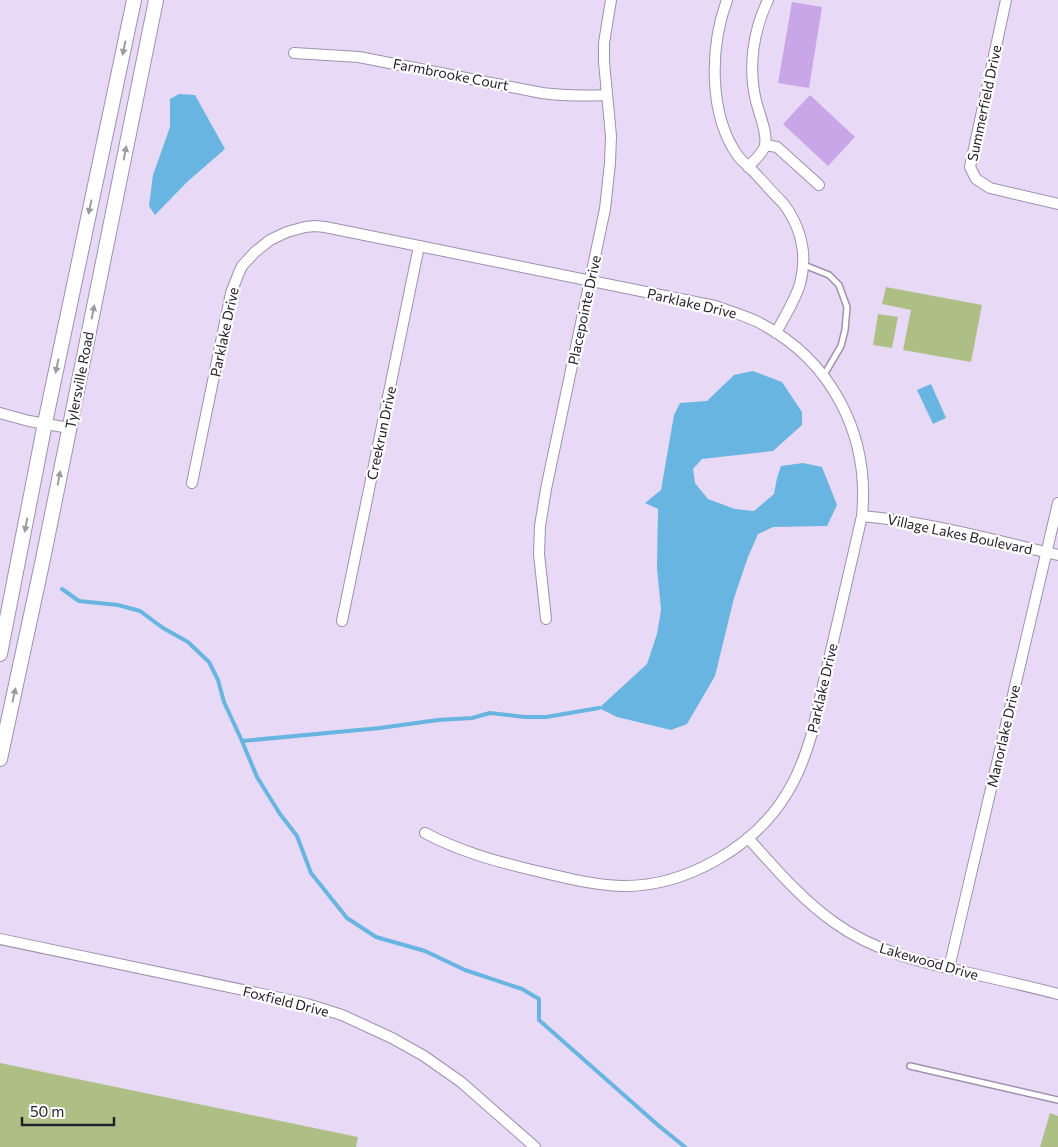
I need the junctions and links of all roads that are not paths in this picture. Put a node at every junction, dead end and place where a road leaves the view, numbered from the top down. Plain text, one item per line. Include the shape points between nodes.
1 (134, 0) edge
2 (156, 0) edge
3 (611, 0) edge
4 (727, 0) edge
5 (768, 0) edge
6 (1006, 0) edge
7 (294, 53) dead end
8 (607, 96) junction
9 (765, 145) junction
10 (748, 167) junction
11 (819, 185) dead end
12 (1058, 204) edge
13 (420, 246) junction
14 (804, 265) junction
15 (590, 281) junction
16 (776, 333) junction
17 (824, 375) junction
18 (0, 413) edge
19 (45, 423) junction
20 (69, 428) junction
21 (192, 483) dead end
22 (1058, 503) edge
23 (862, 516) junction
24 (1047, 552) junction
25 (1058, 555) edge
26 (546, 619) dead end
27 (342, 621) dead end
28 (0, 654) edge
29 (0, 759) edge
30 (425, 833) dead end
31 (748, 838) junction
32 (0, 939) edge
33 (950, 968) junction
34 (1058, 994) edge
35 (910, 1066) dead end
36 (1058, 1100) edge
37 (536, 1147) edge

1 -> 19 main road, Tylersville Road
20 -> 2 main road, Tylersville Road
3 - 8 street, Placepointe Drive via 604,43
4 - 10 street via 716,51 717,97 729,140
5 - 9 street via 756,36 752,64
6 - 12 street, Summerfield Drive via 970,167 976,179 990,188
7 - 8 street, Farmbrooke Court via 359,57 542,93
8 - 15 street, Placepointe Drive via 610,163
9 - 10 street
9 - 11 street via 777,147
10 - 14 street via 789,211 801,236
13 - 15 street, Parklake Drive
13 - 21 street, Parklake Drive via 305,226 270,240 255,252 242,266 231,292
13 - 27 street, Creekrun Drive
14 - 16 street via 797,293
14 - 17 lane via 829,275 839,285 847,307 841,346
15 - 16 street, Parklake Drive via 715,306 742,314
15 - 26 street, Placepointe Drive via 540,526 539,564
16 - 17 street, Parklake Drive
17 - 23 street, Parklake Drive via 840,399 857,442 863,479
18 - 19 street
19 - 20 street
19 -> 28 main road, Tylersville Road
29 -> 20 main road, Tylersville Road
22 - 24 street, Manorlake Drive
23 - 24 street, Village Lakes Boulevard via 917,523
23 - 31 street, Parklake Drive via 807,751 787,794
24 - 25 street, Village Lakes Boulevard
24 - 33 street, Manorlake Drive
30 - 31 street, Parklake Drive via 459,849 503,863 594,884 622,886 650,884 677,877 720,858
31 - 33 street, Lakewood Drive via 813,907 835,924 892,953
32 - 37 street, Foxfield Drive via 307,1004 342,1016 424,1056 461,1082
33 - 34 street, Lakewood Drive
35 - 36 lane

